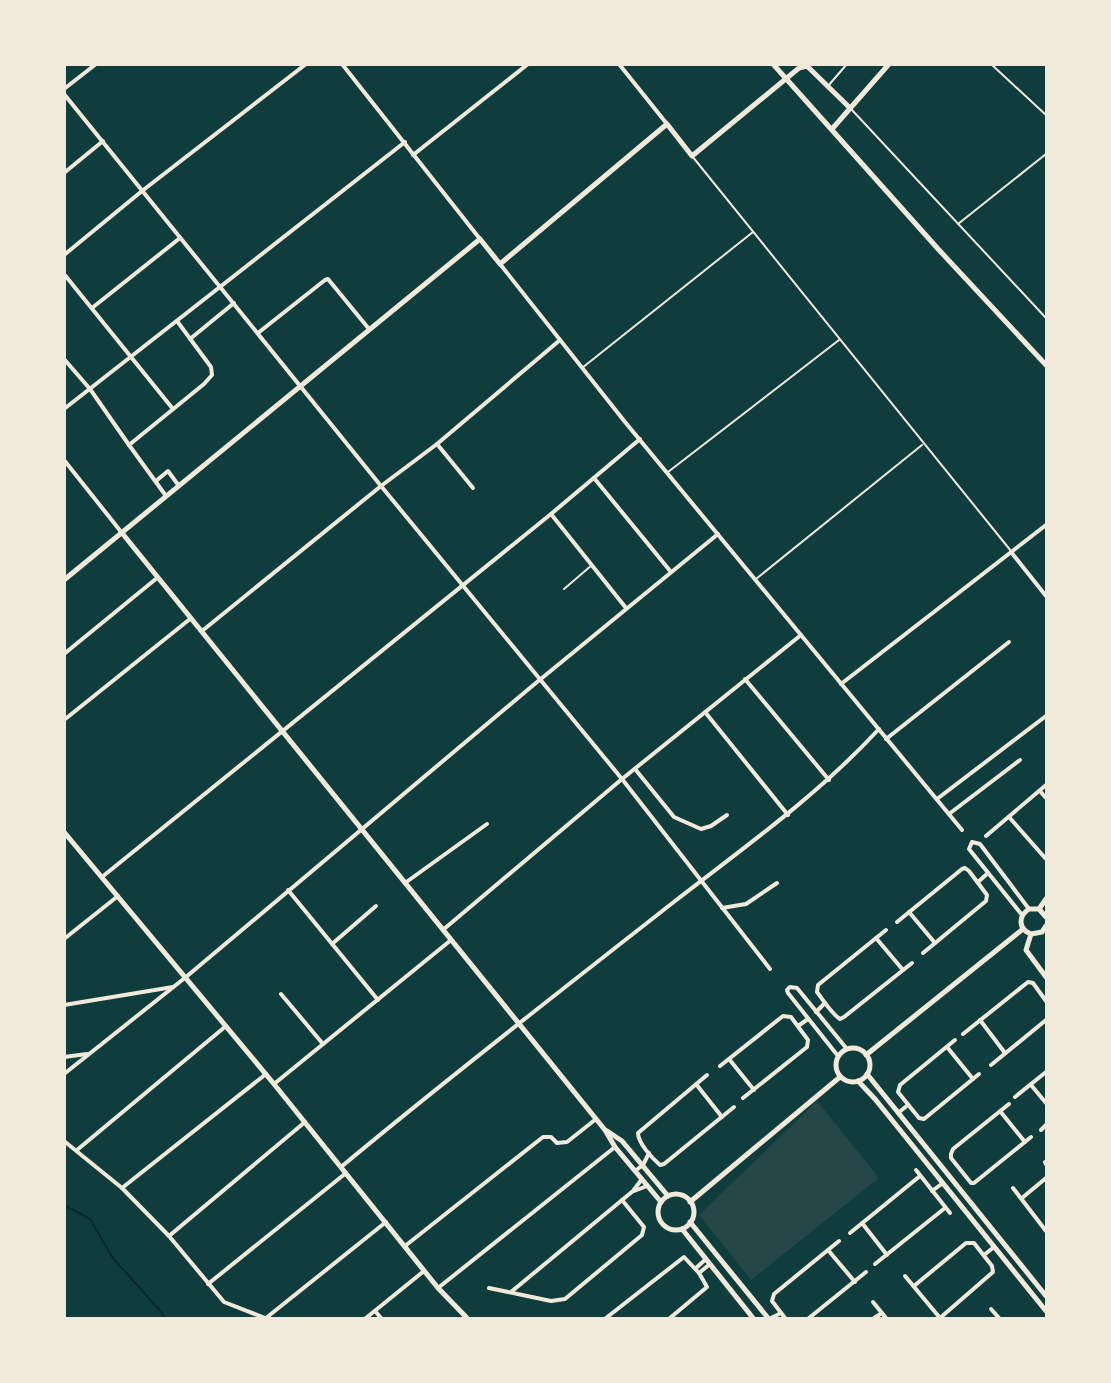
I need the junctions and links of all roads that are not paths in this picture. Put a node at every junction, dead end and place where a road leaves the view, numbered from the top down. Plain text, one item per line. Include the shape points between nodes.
1 (96, 64) edge
2 (306, 64) edge
3 (342, 64) edge
4 (528, 64) edge
5 (620, 64) edge
6 (773, 64) edge
7 (847, 64) edge
8 (889, 64) edge
9 (991, 64) edge
10 (786, 80) junction
11 (828, 86) junction
12 (64, 89) edge
13 (64, 94) edge
14 (850, 108) junction
15 (1047, 115) edge
16 (667, 124) junction
17 (832, 129) junction
18 (103, 141) junction
19 (405, 142) junction
20 (1047, 154) edge
21 (413, 155) junction
22 (692, 156) junction
23 (64, 173) edge
24 (142, 191) junction
25 (958, 224) junction
26 (753, 232) junction
27 (180, 238) junction
28 (480, 239) junction
29 (64, 255) edge
30 (500, 264) junction
31 (64, 274) edge
32 (220, 287) junction
33 (234, 303) junction
34 (92, 308) junction
35 (1047, 318) edge
36 (177, 321) junction
37 (369, 329) junction
38 (258, 333) junction
39 (190, 339) junction
40 (560, 340) junction
41 (839, 340) junction
42 (132, 357) junction
43 (64, 359) edge
44 (1047, 365) edge
45 (582, 368) junction
46 (301, 385) junction
47 (90, 389) junction
48 (172, 409) junction
49 (64, 410) edge
50 (640, 439) junction
51 (437, 444) junction
52 (923, 444) junction
53 (129, 445) junction
54 (64, 460) edge
55 (668, 472) junction
56 (594, 478) junction
57 (156, 481) junction
58 (179, 486) junction
59 (381, 486) junction
60 (473, 488) dead end
61 (166, 496) junction
62 (551, 514) junction
63 (1047, 525) edge
64 (122, 533) junction
65 (718, 534) junction
66 (1011, 552) junction
67 (592, 565) junction
68 (671, 572) junction
69 (158, 578) junction
70 (756, 579) junction
71 (64, 580) edge
72 (464, 585) junction
73 (564, 589) dead end
74 (1047, 596) edge
75 (626, 608) junction
76 (190, 619) junction
77 (201, 631) junction
78 (801, 635) junction
79 (1009, 642) dead end
80 (64, 654) edge
81 (540, 679) junction
82 (745, 679) junction
83 (841, 684) junction
84 (705, 712) junction
85 (1047, 716) edge
86 (64, 720) edge
87 (879, 729) junction
88 (282, 731) junction
89 (886, 739) junction
90 (1020, 760) dead end
91 (635, 769) junction
92 (622, 779) junction
93 (829, 780) junction
94 (1047, 785) edge
95 (1040, 791) junction
96 (1047, 798) edge
97 (937, 800) junction
98 (949, 814) junction
99 (727, 815) dead end
100 (788, 815) junction
101 (1009, 817) junction
102 (487, 824) dead end
103 (361, 829) junction
104 (962, 830) dead end
105 (64, 832) edge
106 (986, 836) dead end
107 (1047, 859) edge
108 (988, 873) junction
109 (102, 877) junction
110 (702, 880) junction
111 (978, 882) junction
112 (405, 883) junction
113 (777, 883) dead end
114 (288, 890) junction
115 (118, 896) junction
116 (1047, 899) edge
117 (376, 906) dead end
118 (722, 908) junction
119 (1029, 909) junction
120 (1039, 909) junction
121 (909, 912) junction
122 (1022, 915) junction
123 (1047, 917) edge
124 (897, 922) dead end
125 (1047, 926) edge
126 (444, 929) junction
127 (1023, 929) junction
128 (886, 930) dead end
129 (1031, 934) junction
130 (876, 938) junction
131 (64, 939) edge
132 (452, 939) junction
133 (935, 943) junction
134 (332, 944) junction
135 (923, 953) dead end
136 (912, 963) dead end
137 (770, 969) dead end
138 (903, 970) junction
139 (186, 977) junction
140 (1047, 977) edge
141 (174, 987) junction
142 (281, 994) dead end
143 (1046, 998) edge
144 (378, 1000) junction
145 (825, 1004) junction
146 (64, 1005) edge
147 (816, 1012) junction
148 (808, 1019) junction
149 (980, 1020) junction
150 (1047, 1020) edge
151 (520, 1023) junction
152 (226, 1025) junction
153 (798, 1026) junction
154 (963, 1034) dead end
155 (955, 1040) dead end
156 (323, 1044) junction
157 (947, 1046) junction
158 (847, 1049) junction
159 (1005, 1053) junction
160 (88, 1054) junction
161 (866, 1055) junction
162 (838, 1056) junction
163 (64, 1057) edge
164 (729, 1059) junction
165 (991, 1065) dead end
166 (720, 1066) dead end
167 (1047, 1072) edge
168 (64, 1074) edge
169 (266, 1074) junction
170 (867, 1074) junction
171 (979, 1074) dead end
172 (707, 1075) dead end
173 (840, 1077) junction
174 (973, 1079) junction
175 (858, 1082) junction
176 (274, 1084) junction
177 (696, 1084) junction
178 (1031, 1085) junction
179 (754, 1090) junction
180 (1015, 1097) dead end
181 (743, 1098) dead end
182 (1047, 1103) edge
183 (1009, 1104) dead end
184 (908, 1105) junction
185 (734, 1107) dead end
186 (1000, 1111) junction
187 (898, 1113) junction
188 (722, 1117) junction
189 (596, 1119) junction
190 (305, 1122) junction
191 (1047, 1125) edge
192 (605, 1130) junction
193 (1041, 1130) dead end
194 (1031, 1137) dead end
195 (64, 1141) edge
196 (1025, 1142) junction
197 (615, 1147) junction
198 (77, 1150) junction
199 (630, 1151) junction
200 (649, 1154) junction
201 (623, 1156) junction
202 (655, 1160) junction
203 (642, 1165) junction
204 (341, 1167) junction
205 (916, 1170) dead end
206 (960, 1170) junction
207 (635, 1171) junction
208 (346, 1173) junction
209 (920, 1176) junction
210 (950, 1178) junction
211 (1047, 1178) edge
212 (642, 1179) junction
213 (943, 1183) junction
214 (647, 1185) junction
215 (122, 1188) junction
216 (1013, 1188) dead end
217 (633, 1191) junction
218 (932, 1191) junction
219 (668, 1196) junction
220 (1022, 1198) junction
221 (622, 1200) junction
222 (661, 1202) junction
223 (690, 1202) junction
224 (945, 1208) junction
225 (950, 1213) dead end
226 (386, 1222) junction
227 (690, 1222) junction
228 (862, 1223) junction
229 (682, 1228) junction
230 (1047, 1231) edge
231 (850, 1233) dead end
232 (169, 1236) junction
233 (839, 1241) dead end
234 (405, 1246) junction
235 (994, 1247) junction
236 (828, 1250) junction
237 (887, 1255) junction
238 (984, 1255) junction
239 (708, 1261) junction
240 (876, 1264) dead end
241 (696, 1268) junction
242 (424, 1271) junction
243 (866, 1272) dead end
244 (699, 1273) junction
245 (905, 1276) dead end
246 (855, 1282) junction
247 (208, 1284) junction
248 (914, 1287) junction
249 (438, 1288) junction
250 (489, 1288) dead end
251 (744, 1289) junction
252 (511, 1292) junction
253 (735, 1296) junction
254 (1047, 1296) edge
255 (873, 1302) dead end
256 (991, 1309) dead end
257 (375, 1311) junction
258 (1047, 1311) edge
259 (882, 1313) junction
260 (782, 1317) edge
261 (265, 1318) edge
262 (366, 1318) edge
263 (381, 1318) edge
264 (467, 1318) edge
265 (606, 1318) edge
266 (670, 1318) edge
267 (753, 1318) edge
268 (769, 1318) edge
269 (809, 1318) edge
270 (874, 1318) edge
271 (886, 1318) edge
272 (940, 1318) edge
273 (999, 1318) edge

1 - 12 street
2 - 24 street
3 - 19 street
4 - 21 street
5 - 16 street
6 - 10 street
7 - 11 lane
8 - 14 street
9 - 15 lane
10 - 11 street via 807,66
10 - 17 street
10 - 22 street
11 - 14 street
13 - 18 street
14 - 17 street
14 - 25 lane
16 - 22 street
16 - 30 street
17 - 44 street
18 - 23 street
18 - 24 street
19 - 21 street
19 - 32 street
20 - 25 lane
21 - 28 street
22 - 26 lane
24 - 27 street
24 - 29 street
25 - 35 lane
26 - 41 lane
26 - 45 lane
27 - 32 street
27 - 34 street
28 - 30 street
28 - 37 street
30 - 40 street
31 - 34 street
32 - 33 street
32 - 36 street
33 - 38 street
33 - 39 street
34 - 42 street
36 - 39 street
36 - 42 street
37 - 38 street via 328,279
37 - 46 street
38 - 46 street
39 - 48 street via 211,367 212,375
40 - 45 street
40 - 51 street
41 - 52 lane
41 - 55 lane
42 - 47 street
42 - 48 street
43 - 47 street
45 - 50 street
46 - 58 street
46 - 59 street
47 - 49 street
47 - 53 street
48 - 53 street
50 - 55 street
50 - 56 street
51 - 59 street
51 - 60 street
52 - 66 lane
52 - 70 lane
53 - 57 street
54 - 64 street
55 - 65 street
56 - 62 street
56 - 68 street
57 - 58 street via 168,471
57 - 61 street
58 - 61 street
59 - 72 street
59 - 77 street
61 - 64 street
62 - 67 street
62 - 72 street
63 - 66 street
64 - 69 street
64 - 71 street
65 - 68 street
65 - 70 street
66 - 74 street
66 - 83 street
67 - 73 lane
67 - 75 street
68 - 75 street
69 - 76 street
69 - 80 street
70 - 78 street
72 - 81 street
72 - 88 street
75 - 81 street
76 - 77 street
76 - 86 street
77 - 88 street
78 - 82 street
78 - 83 street
79 - 89 street
81 - 92 street
81 - 103 street
82 - 84 street
82 - 93 street
83 - 87 street
84 - 91 street
84 - 100 street
85 - 97 street
87 - 89 street
87 - 93 street
88 - 103 street
88 - 109 street
89 - 97 street
90 - 98 street
91 - 92 street
91 - 99 street via 674,817 701,829
92 - 110 street
92 - 126 street
93 - 100 street
94 - 95 street
95 - 96 street
95 - 101 street
97 - 98 street
98 - 104 street
100 - 110 street
101 - 106 street
101 - 107 street
102 - 112 street
103 - 112 street
103 - 114 street
105 - 109 street
108 - 111 street
108 - 119 street via 969,849 972,842 980,844
108 - 122 street
109 - 115 street
110 - 118 street
110 - 151 street
111 - 121 street via 967,869 962,869
111 - 133 street via 987,895 986,901
112 - 126 street
113 - 118 street via 746,904
114 - 134 street
114 - 139 street
115 - 131 street
115 - 139 street
116 - 120 street
117 - 134 street
118 - 137 street
119 - 120 street
119 - 122 street
120 - 123 street
121 - 124 street
121 - 133 street
122 - 127 street
125 - 129 street via 1042,932
126 - 132 street
127 - 129 street
127 - 161 street
128 - 130 street
129 - 140 street via 1026,950
130 - 138 street
130 - 145 street via 818,985 817,992
132 - 144 street
132 - 151 street
133 - 135 street
134 - 144 street
136 - 138 street
138 - 145 street via 844,1017 836,1017
139 - 141 street
139 - 152 street
141 - 146 street
141 - 160 street
142 - 156 street
143 - 149 street via 1028,982
144 - 156 street
145 - 147 street
147 - 148 street via 796,988 790,987 788,993
147 - 158 street
148 - 153 street
148 - 162 street
149 - 154 street
149 - 159 street
150 - 159 street
151 - 189 street
151 - 204 street
152 - 169 street
152 - 198 street
153 - 164 street via 790,1017 783,1016
153 - 179 street via 808,1040 807,1047
155 - 157 street
156 - 176 street
157 - 174 street
157 - 184 street via 900,1085 898,1092
158 - 161 street via 858,1049
158 - 162 street
159 - 165 street
160 - 163 street
160 - 168 street
161 - 170 street
162 - 173 street via 836,1067
164 - 166 street
164 - 179 street
167 - 178 street
169 - 176 street
169 - 215 street
170 - 175 street
170 - 187 street
171 - 174 street
172 - 177 street
173 - 175 street
173 - 223 street
174 - 184 street via 924,1119
175 - 213 street
176 - 190 street
177 - 188 street
177 - 200 street via 638,1132 638,1139
178 - 180 street
178 - 182 street
179 - 181 street
183 - 186 street
184 - 187 street
185 - 188 street
186 - 196 street
186 - 206 street via 953,1149 951,1158
187 - 210 street
188 - 202 street via 664,1164
189 - 192 street
189 - 234 street via 567,1142 557,1143 551,1137 543,1137
190 - 204 street
190 - 232 street
191 - 193 street
192 - 197 street
192 - 199 street
194 - 196 street
195 - 198 street
196 - 206 street via 978,1182 971,1183
197 - 201 street
197 - 249 street
198 - 215 street
199 - 201 street
199 - 203 street
200 - 202 street
200 - 203 street
201 - 207 street
202 - 203 street
203 - 207 street
203 - 219 street
204 - 208 street
205 - 209 street
206 - 210 street
207 - 212 street
208 - 226 street
208 - 247 street
209 - 218 street
209 - 228 street
210 - 254 street
211 - 220 street
212 - 214 street
212 - 217 street
213 - 218 street
213 - 235 street
214 - 217 street
214 - 222 street
215 - 232 street
216 - 220 street
217 - 221 street
218 - 224 street
219 - 222 street
219 - 223 street via 680,1194
220 - 230 street
221 - 252 street
221 - 252 street via 644,1227 634,1242 565,1299 551,1301
222 - 229 street via 658,1210 662,1223 669,1228
223 - 227 street via 694,1212
224 - 225 street
224 - 237 street
226 - 234 street
226 - 261 street
227 - 229 street
227 - 251 street
228 - 231 street
228 - 237 street
229 - 239 street
232 - 247 street
233 - 236 street
234 - 242 street
235 - 238 street
235 - 258 street
236 - 246 street
236 - 260 street via 774,1294 772,1302
237 - 240 street
238 - 248 street via 974,1244 966,1243
238 - 272 street via 993,1272
239 - 241 street
239 - 244 street
239 - 253 street
241 - 244 street
241 - 265 street via 681,1257
242 - 249 street
242 - 257 street
243 - 246 street
244 - 266 street via 707,1284 705,1290
245 - 248 street
246 - 269 street
247 - 261 street via 224,1302
248 - 272 street
249 - 264 street
250 - 252 street
251 - 253 street
251 - 268 street
253 - 267 street
255 - 259 street
256 - 273 street
257 - 262 street
257 - 263 street
259 - 270 street
259 - 271 street
260 - 268 street

